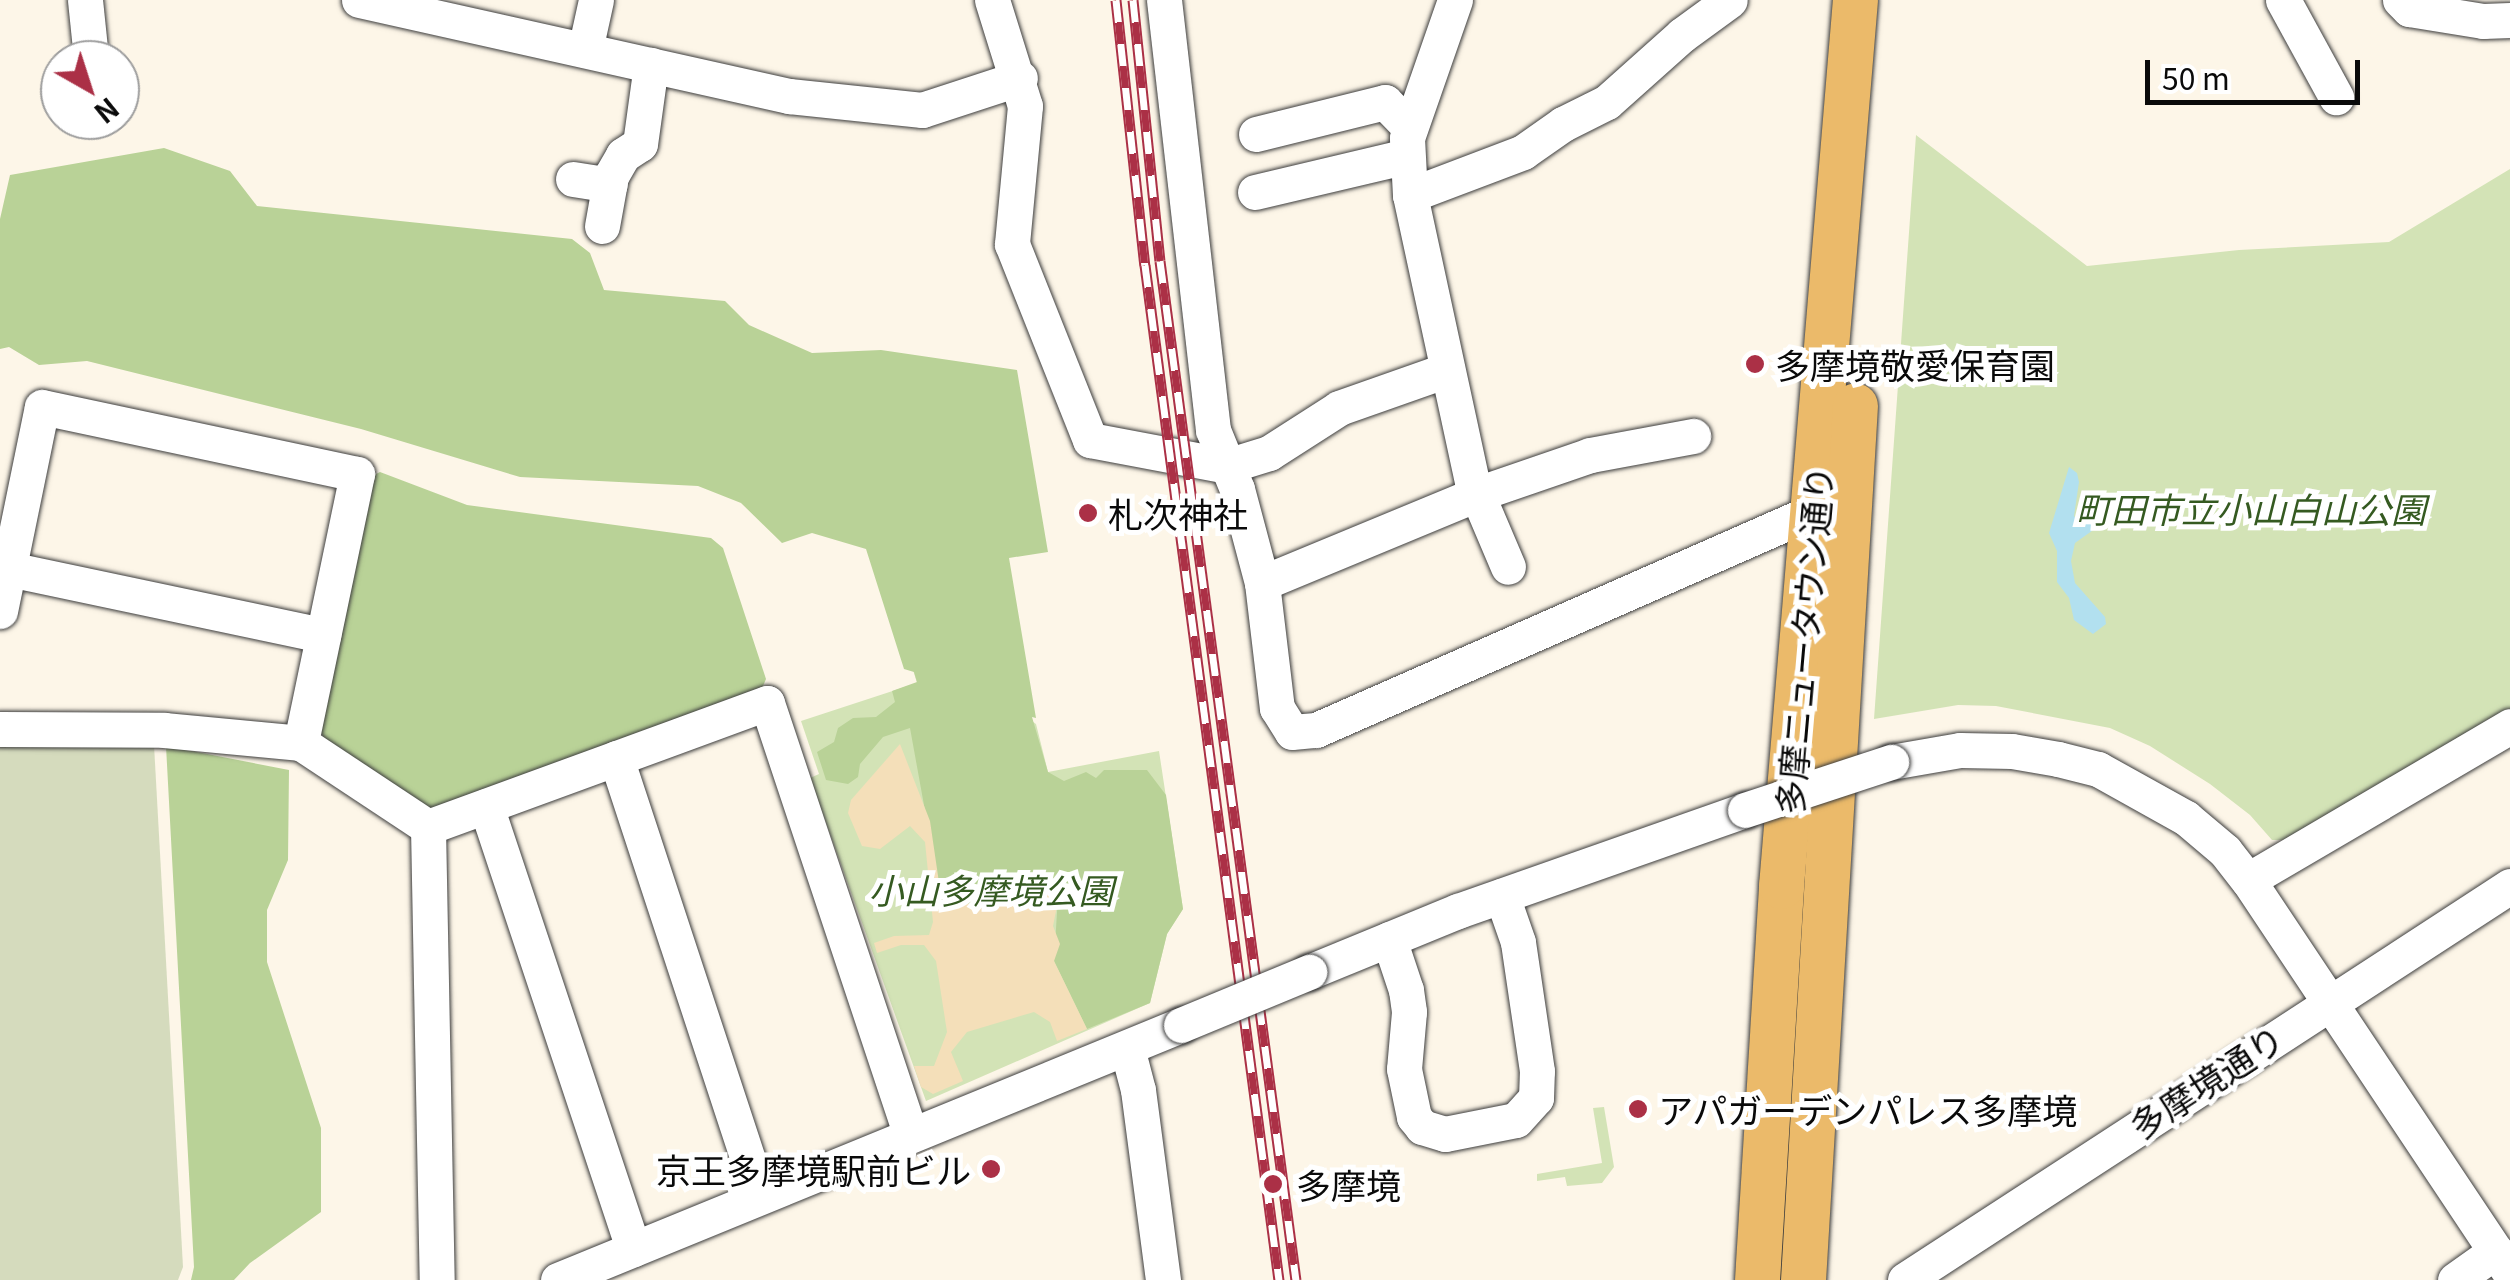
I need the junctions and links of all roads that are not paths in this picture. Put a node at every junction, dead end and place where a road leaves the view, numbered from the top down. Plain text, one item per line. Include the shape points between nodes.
1 (85, 0) edge
2 (359, 0) edge
3 (596, 0) edge
4 (992, 0) edge
5 (1164, 0) edge
6 (1455, 0) edge
7 (1730, 0) edge
8 (1854, 0) edge
9 (1884, 0) edge
10 (2283, 0) edge
11 (2400, 0) edge
12 (2510, 20) edge
13 (89, 40) edge
14 (585, 50) junction
15 (651, 65) junction
16 (1020, 78) junction
17 (2336, 97) dead end
18 (1256, 134) dead end
19 (1409, 142) junction
20 (573, 180) dead end
21 (610, 184) junction
22 (1255, 192) dead end
23 (1410, 195) junction
24 (602, 226) dead end
25 (1446, 370) junction
26 (1693, 436) dead end
27 (1227, 466) junction
28 (1477, 494) junction
29 (1816, 510) junction
30 (1508, 567) dead end
31 (9, 569) junction
32 (1262, 583) junction
33 (0, 611) edge
34 (324, 636) junction
35 (2510, 726) edge
36 (0, 729) edge
37 (301, 743) junction
38 (616, 758) junction
39 (486, 806) junction
40 (428, 827) junction
41 (2248, 880) junction
42 (2510, 886) edge
43 (1502, 896) junction
44 (1389, 939) junction
45 (2329, 1000) junction
46 (1126, 1048) junction
47 (910, 1134) junction
48 (760, 1196) junction
49 (634, 1249) junction
50 (2503, 1262) edge
51 (438, 1280) edge
52 (558, 1280) edge
53 (1163, 1280) edge
54 (1757, 1280) edge
55 (1804, 1280) edge
56 (1904, 1280) edge
57 (2455, 1280) edge

1 - 13 street
2 - 14 street
3 - 14 street
4 - 16 street
5 - 27 street via 1213,430
6 - 19 street
7 - 23 street via 1607,102 1523,152
8 - 29 main road, 多摩ニュータウン通り
9 - 55 main road, 多摩ニュータウン通り
10 - 17 street
11 - 12 street via 2409,8
14 - 15 street
15 - 16 street via 788,96 922,110
15 - 21 street via 640,144 622,155
16 - 27 street via 1025,106 1012,244 1090,440
18 - 19 street via 1384,102
19 - 22 street
19 - 23 street
20 - 21 street
21 - 24 street
23 - 25 street
25 - 27 street via 1339,408 1269,454
25 - 28 street
26 - 28 street via 1590,454
27 - 32 street
28 - 30 street
28 - 32 street
29 - 32 street via 1302,733 1283,724 1277,708
29 - 54 main road, 多摩ニュータウン通り via 1781,886
31 - 33 street
31 - 34 street
31 - 34 street via 42,407 357,474
34 - 37 street
35 - 41 street
36 - 37 street via 164,730
37 - 40 street
38 - 39 street
38 - 47 street via 767,703
38 - 48 street
39 - 40 street
39 - 49 street
40 - 51 street
41 - 43 street, bridge via 2186,818 2098,770 2012,751 1960,750 1891,762
41 - 45 street
42 - 45 street, 多摩境通り
43 - 44 street
43 - 44 street via 1518,942 1537,1071 1536,1098 1516,1120 1446,1134 1422,1127 1414,1117 1404,1069 1406,990
44 - 46 street, bridge
45 - 50 street
45 - 56 street, 多摩境通り
46 - 47 street
46 - 53 street via 1138,1090
47 - 48 street
48 - 49 street
49 - 52 street
50 - 57 street

